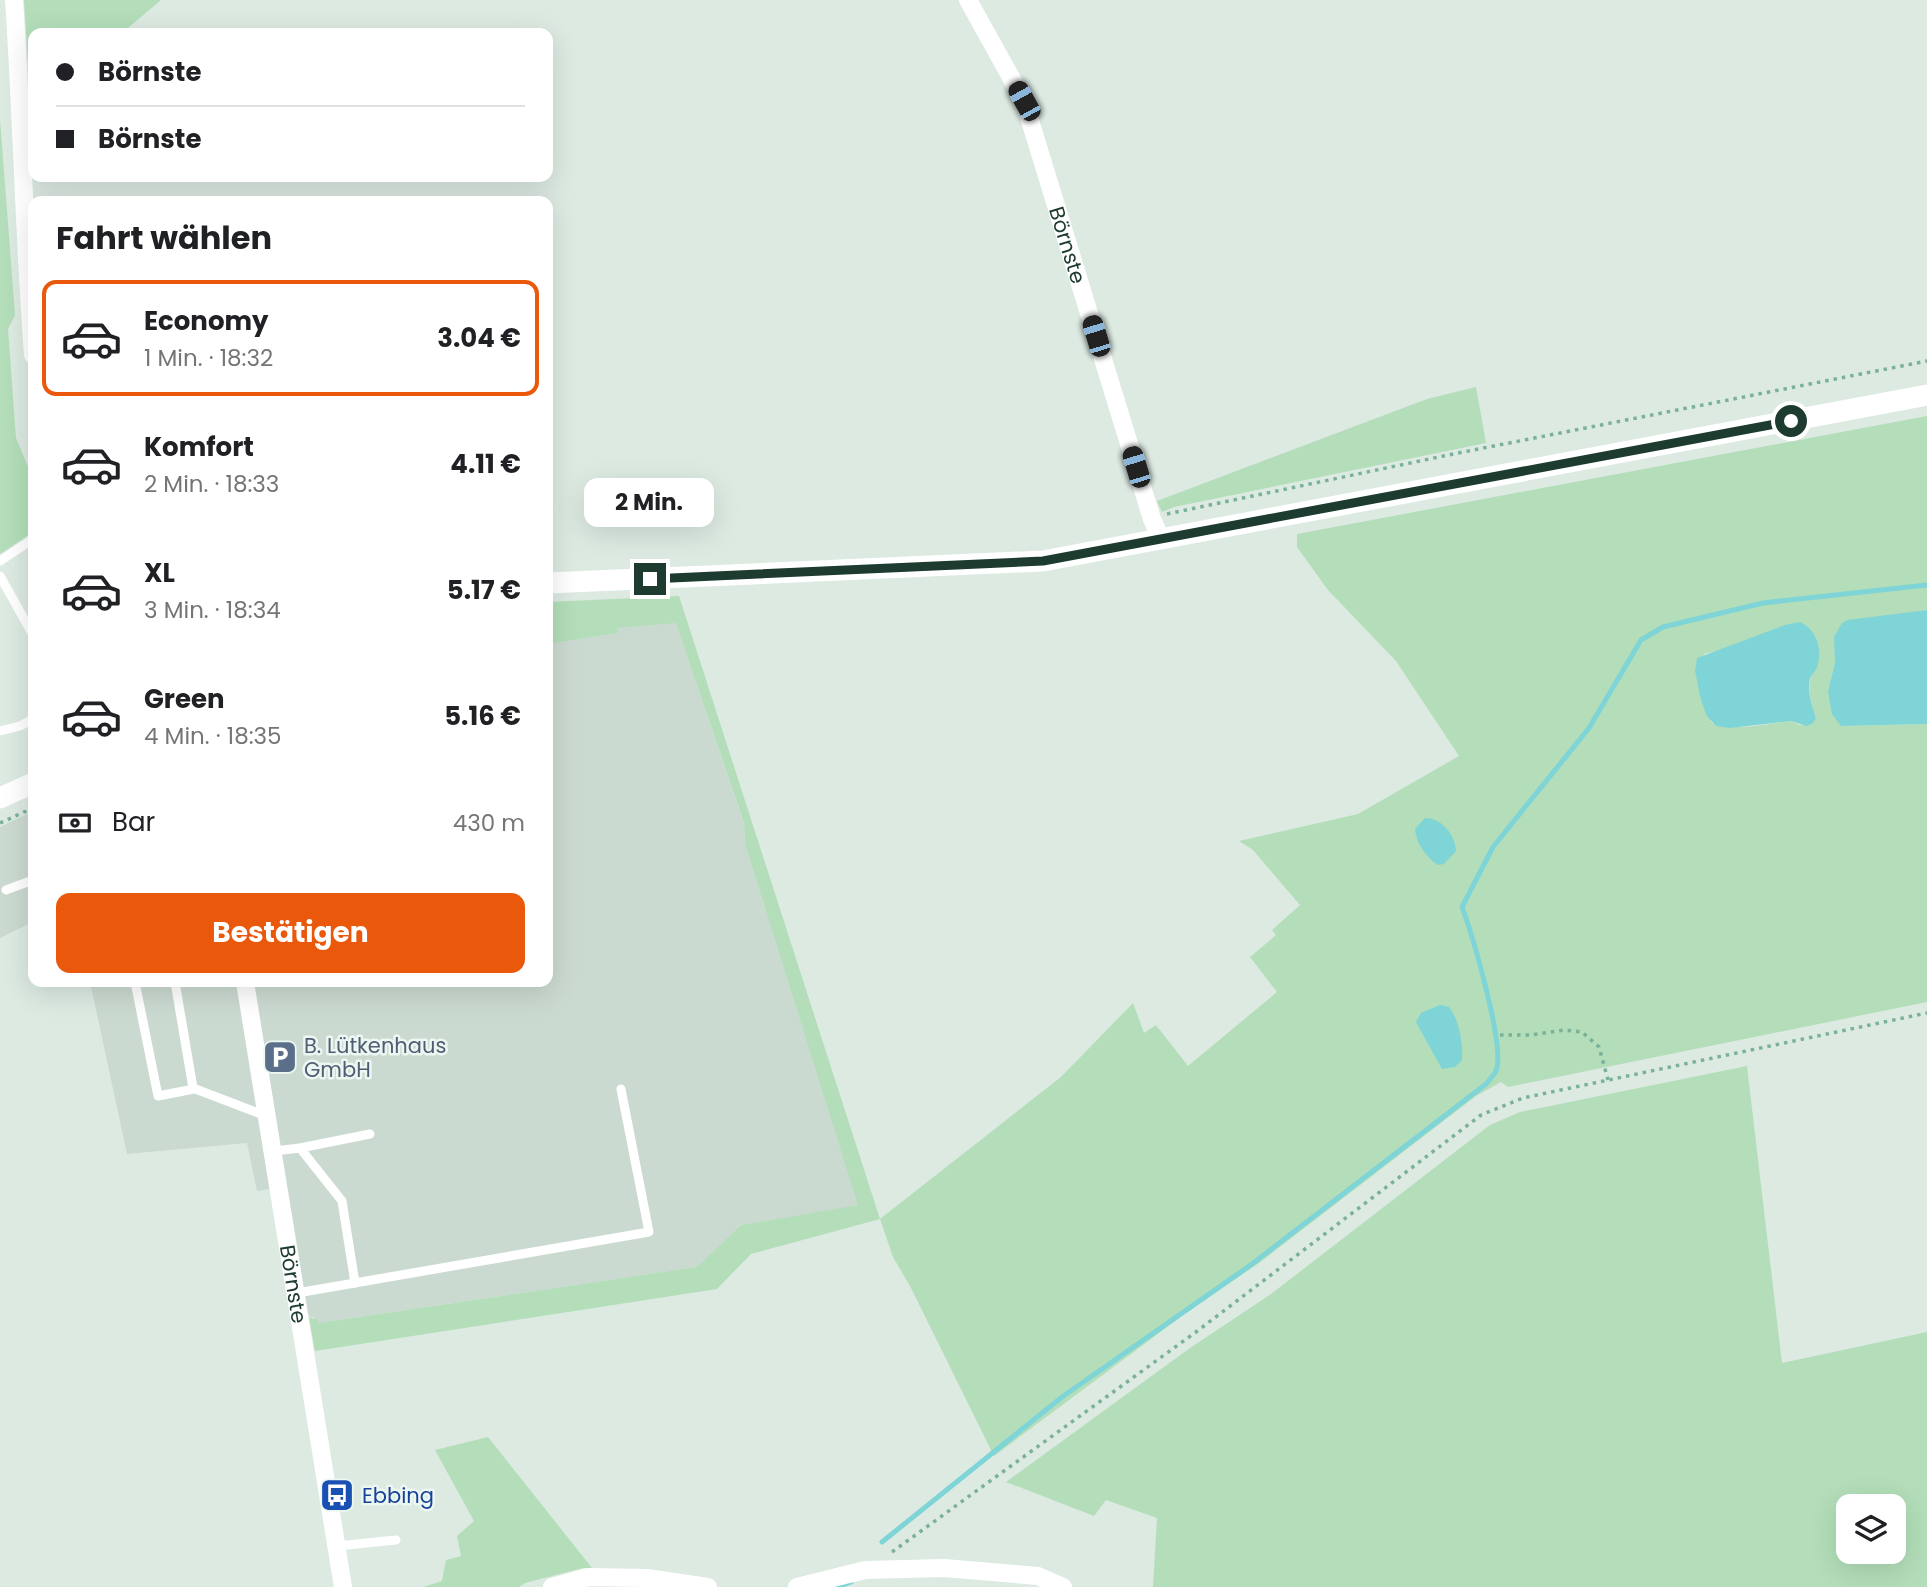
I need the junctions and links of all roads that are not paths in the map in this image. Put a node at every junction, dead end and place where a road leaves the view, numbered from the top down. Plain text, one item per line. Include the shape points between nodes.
1 (14, 0) edge
2 (968, 0) edge
3 (28, 294) edge
4 (1927, 395) edge
5 (1161, 539) junction
6 (28, 542) edge
7 (0, 561) edge
8 (0, 576) edge
9 (553, 583) edge
10 (28, 626) edge
11 (28, 722) edge
12 (0, 731) edge
13 (28, 785) edge
14 (0, 798) edge
15 (28, 882) edge
16 (6, 890) dead end
17 (136, 987) edge
18 (176, 987) edge
19 (246, 987) edge
20 (194, 1089) junction
21 (621, 1089) dead end
22 (268, 1117) junction
23 (370, 1134) dead end
24 (300, 1147) junction
25 (274, 1152) junction
26 (355, 1283) junction
27 (297, 1293) junction
28 (396, 1540) dead end
29 (337, 1546) junction
30 (344, 1587) edge
31 (552, 1587) edge
32 (708, 1587) edge
33 (797, 1587) edge
34 (1063, 1587) edge

1 - 3 street
2 - 5 street, Börnste via 1024,101
4 - 5 street
5 - 9 street via 1043,561
6 - 7 lane
8 - 10 lane
11 - 12 lane
13 - 14 street
15 - 16 lane
17 - 20 lane via 158,1096
18 - 20 lane
19 - 22 street, Börnste
20 - 22 lane
21 - 26 lane via 649,1232
22 - 25 street, Börnste
23 - 24 lane
24 - 25 lane
24 - 26 lane via 342,1201
25 - 27 street, Börnste
26 - 27 lane
27 - 29 street, Börnste
28 - 29 lane
29 - 30 street, Börnste
31 - 32 street via 588,1577 647,1578
33 - 34 street via 865,1570 944,1567 1038,1576

